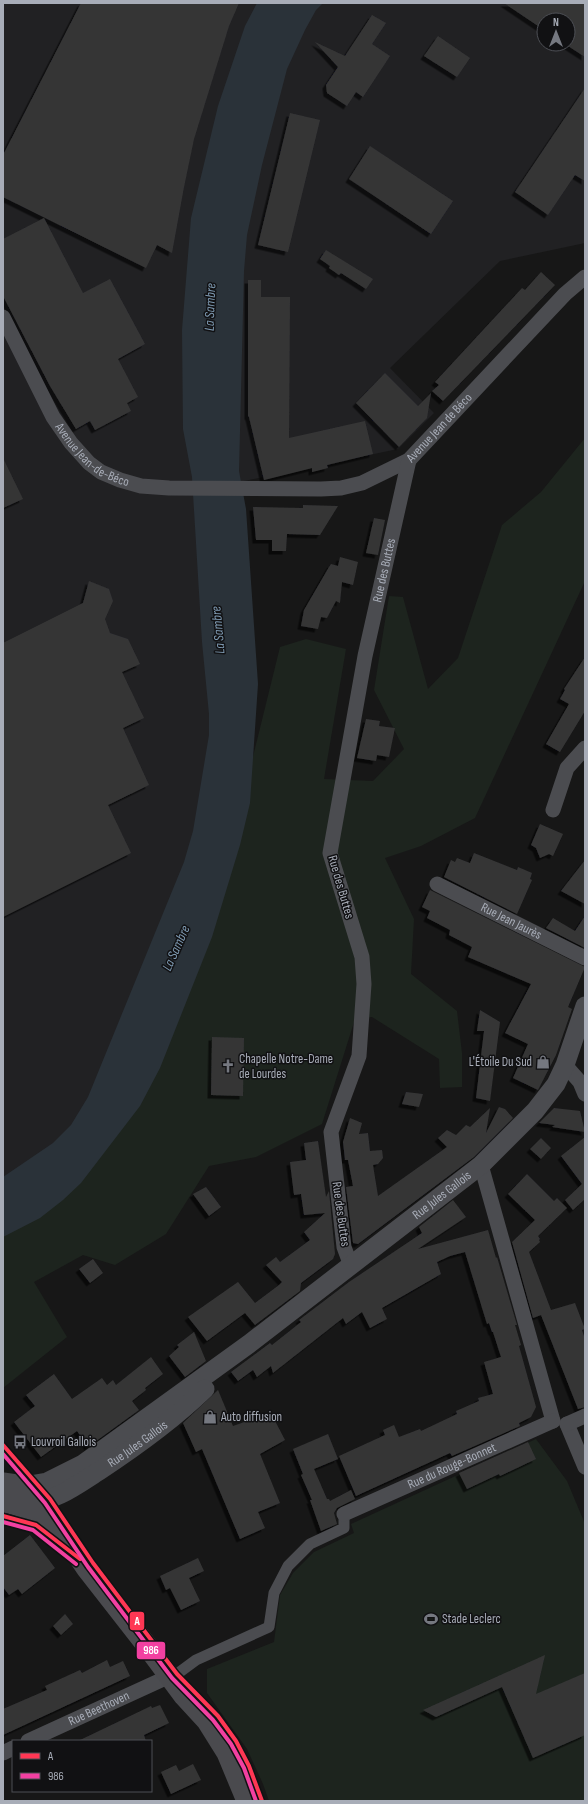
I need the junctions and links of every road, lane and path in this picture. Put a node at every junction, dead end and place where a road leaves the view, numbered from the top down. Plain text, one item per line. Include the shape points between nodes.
1 (585, 277) edge
2 (3, 316) edge
3 (409, 460) junction
4 (250, 490) joint
5 (585, 748) edge
6 (553, 810) dead end
7 (437, 884) dead end
8 (585, 958) edge
9 (585, 1006) edge
10 (565, 1064) junction
11 (585, 1094) edge
12 (481, 1165) junction
13 (351, 1266) junction
14 (249, 1344) junction
15 (196, 1382) junction
16 (585, 1416) edge
17 (553, 1421) junction
18 (568, 1424) junction
19 (129, 1451) junction
20 (585, 1467) edge
21 (3, 1483) edge
22 (24, 1486) junction
23 (41, 1501) junction
24 (7, 1503) edge
25 (344, 1514) joint
26 (79, 1558) junction
27 (170, 1676) junction
28 (30, 1740) edge
29 (12, 1748) edge
30 (3, 1753) edge
31 (240, 1780) junction
32 (234, 1801) edge
33 (247, 1801) edge

1 - 3 street, Avenue Jean de Béco via 565,294
2 - 4 street, Avenue Jean-de-Béco via 53,417 70,443 101,472 141,486
3 - 4 street, Avenue Jean de Béco via 362,483 341,488
3 - 13 street, Rue des Buttes via 365,656 330,853 362,957 364,984 359,1056 331,1132 344,1247
5 - 6 street via 567,768
7 - 8 street, Rue Jean Jaurès
9 - 10 street, Rue Jules Gallois
10 - 11 street via 580,1082
10 - 12 street, Rue Jules Gallois via 556,1084 535,1111
12 - 13 street, Rue Jules Gallois
12 - 17 street
13 - 14 street, Rue Jules Gallois
14 - 15 street, Rue Jules Gallois
14 - 19 street, Rue Jules Gallois via 195,1398 160,1429
15 - 19 street via 179,1400 126,1443
15 - 22 street, Rue Jules Gallois via 83,1464 47,1482
16 - 18 street
17 - 18 street
17 - 25 street, Rue du Rouge-Bonnet
18 - 20 street
19 - 23 street, Rue Jules Gallois via 64,1493
21 - 22 main road, Rue Jules Gallois
22 - 23 main road
23 - 24 street, Rue Jules Gallois
23 - 26 main road
24 - 26 main road via 30,1510
25 - 27 street, Rue du Rouge-Bonnet via 344,1528 310,1544 288,1566 274,1593 269,1627 196,1660
26 - 27 main road
27 - 28 street, Rue Beethoven
27 - 31 main road via 207,1721
29 - 30 street
31 - 32 street
31 - 33 main road

